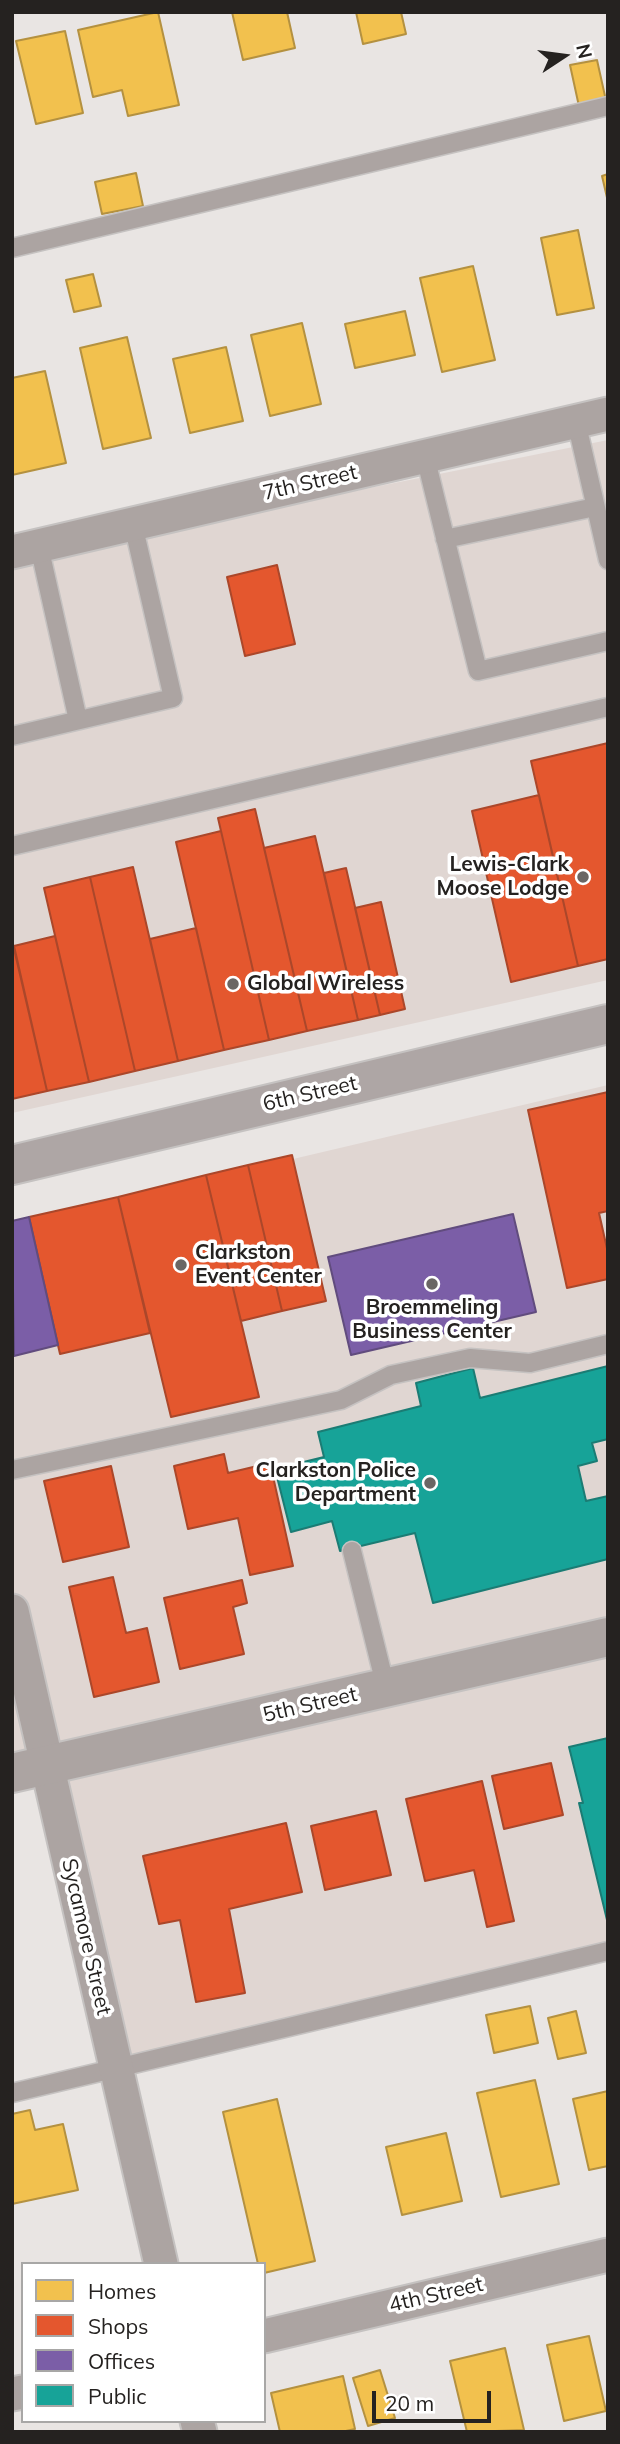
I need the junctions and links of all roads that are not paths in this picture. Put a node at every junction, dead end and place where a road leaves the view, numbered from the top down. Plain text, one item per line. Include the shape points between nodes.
1 (608, 106) edge
2 (12, 248) edge
3 (608, 414) edge
4 (576, 421) junction
5 (425, 457) junction
6 (595, 507) junction
7 (133, 524) junction
8 (445, 539) junction
9 (25, 549) edge
10 (608, 560) edge
11 (608, 641) edge
12 (608, 707) edge
13 (78, 720) junction
14 (12, 736) edge
15 (12, 846) edge
16 (608, 1024) edge
17 (12, 1165) edge
18 (608, 1344) edge
19 (12, 1471) edge
20 (352, 1551) dead end
21 (12, 1611) edge
22 (608, 1637) edge
23 (386, 1688) junction
24 (30, 1769) edge
25 (608, 1951) edge
26 (116, 2069) junction
27 (12, 2093) edge
28 (608, 2255) edge
29 (161, 2262) edge
30 (266, 2336) edge

1 - 2 lane
3 - 4 street, 7th Street
4 - 5 street, 7th Street
4 - 6 lane
5 - 7 street, 7th Street
5 - 8 lane
6 - 8 lane
6 - 10 lane
7 - 9 street, 7th Street
7 - 13 lane via 173,698
8 - 11 lane via 478,671
9 - 13 lane
12 - 15 lane
13 - 14 lane
16 - 17 main road, 6th Street
18 - 19 lane via 530,1363 470,1358 417,1369 391,1375 341,1400
20 - 23 lane
21 - 24 street, Sycamore Street
22 - 23 street, 5th Street
23 - 24 street, 5th Street
24 - 26 street, Sycamore Street
25 - 26 lane
26 - 27 lane
26 - 29 street, Sycamore Street
28 - 30 street, 4th Street

